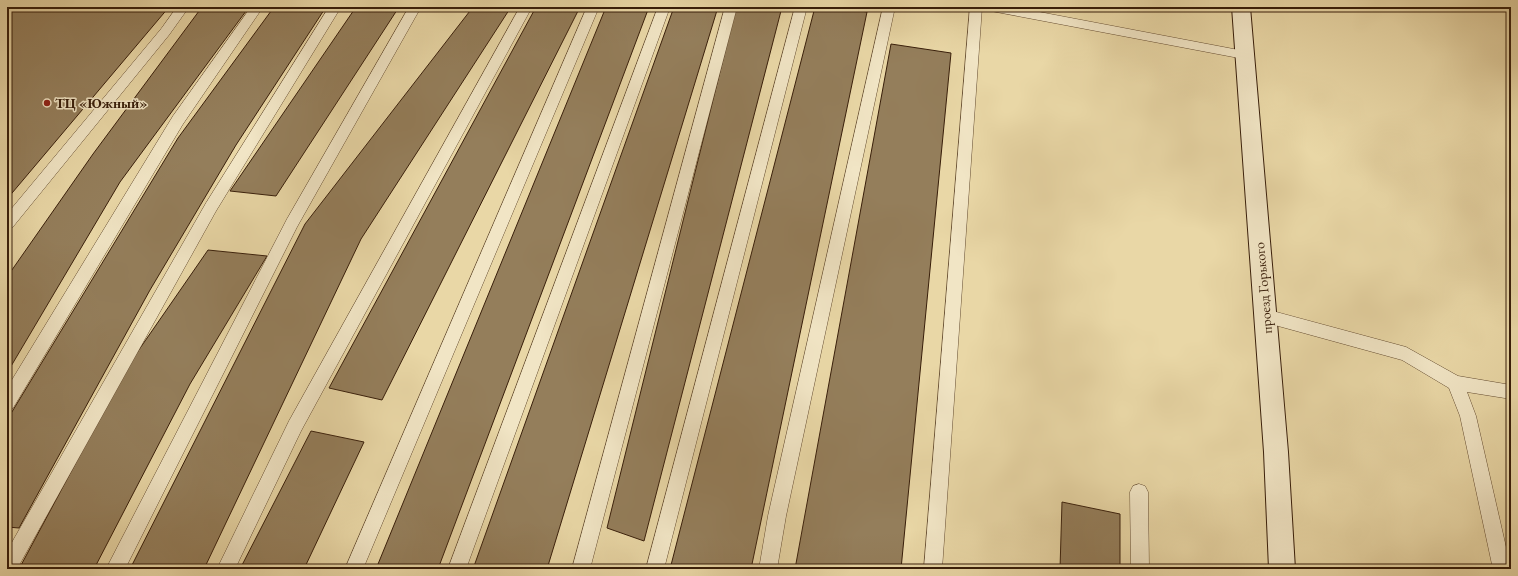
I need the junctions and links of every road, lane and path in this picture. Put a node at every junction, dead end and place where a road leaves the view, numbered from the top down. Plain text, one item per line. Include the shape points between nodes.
1 (183, 7) edge
2 (257, 7) edge
3 (335, 7) edge
4 (415, 7) edge
5 (526, 7) edge
6 (593, 7) edge
7 (664, 7) edge
8 (732, 7) edge
9 (801, 7) edge
10 (889, 7) edge
11 (976, 7) edge
12 (991, 7) edge
13 (1241, 7) edge
14 (1244, 55) junction
15 (7, 224) edge
16 (1265, 316) junction
17 (1455, 383) junction
18 (1511, 392) edge
19 (7, 403) edge
20 (1139, 492) dead end
21 (7, 569) edge
22 (115, 569) edge
23 (226, 569) edge
24 (354, 569) edge
25 (457, 569) edge
26 (581, 569) edge
27 (655, 569) edge
28 (768, 569) edge
29 (933, 569) edge
30 (1140, 569) edge
31 (1282, 569) edge
32 (1502, 569) edge

1 - 15 lane
2 - 19 lane via 178,120
3 - 21 lane via 211,207
4 - 22 lane via 292,223
5 - 23 lane via 295,426
6 - 24 lane
7 - 25 lane
8 - 26 lane
9 - 27 lane
10 - 28 lane via 777,516
11 - 29 lane
12 - 14 lane
13 - 14 main road, проезд Горького
14 - 16 main road, проезд Горького
16 - 17 lane via 1406,354
16 - 31 main road, проезд Горького
17 - 18 lane
17 - 32 lane via 1468,416
20 - 30 lane

